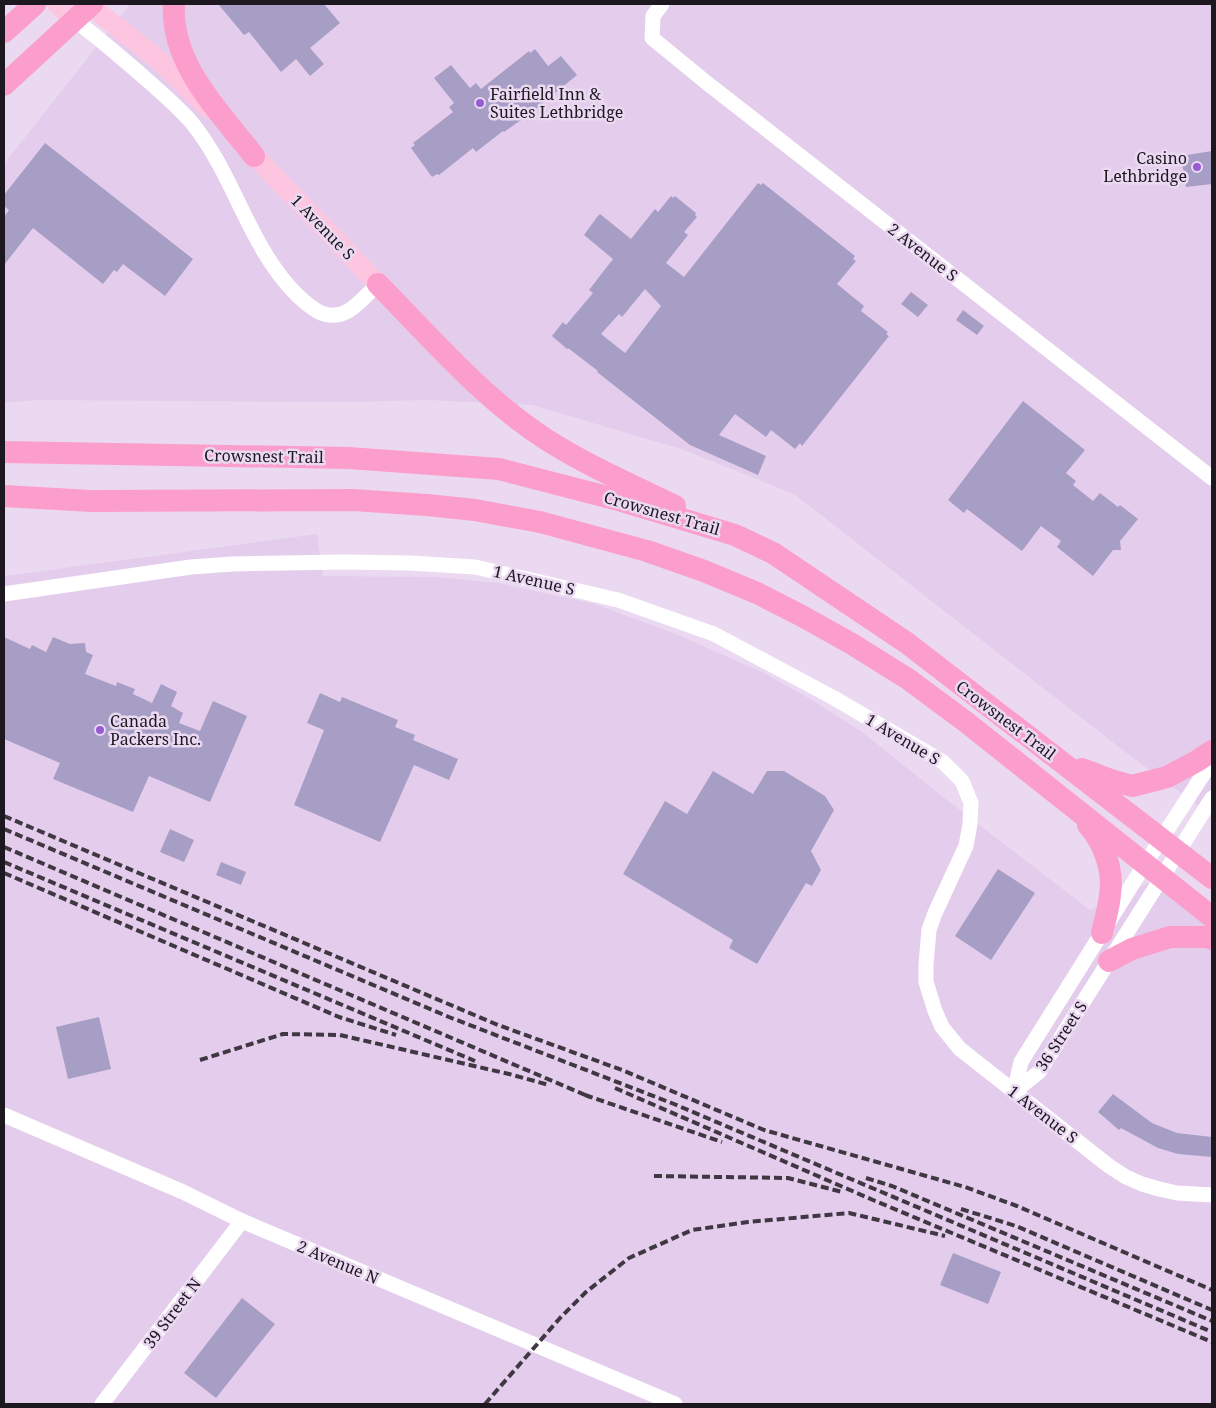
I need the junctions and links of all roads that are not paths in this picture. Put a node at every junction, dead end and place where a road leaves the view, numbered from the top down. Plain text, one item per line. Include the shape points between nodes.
1 (35, 4) edge
2 (56, 4) edge
3 (92, 4) edge
4 (174, 4) edge
5 (657, 10) edge
6 (75, 20) junction
7 (4, 32) edge
8 (4, 85) edge
9 (254, 156) junction
10 (378, 284) junction
11 (4, 452) edge
12 (42, 453) junction
13 (4, 456) edge
14 (1212, 478) edge
15 (4, 496) edge
16 (91, 501) junction
17 (4, 508) edge
18 (735, 535) junction
19 (4, 594) edge
20 (1212, 751) edge
21 (1058, 759) junction
22 (1212, 761) edge
23 (1212, 798) edge
24 (1071, 806) junction
25 (1170, 845) junction
26 (1153, 871) junction
27 (1212, 878) edge
28 (1212, 918) edge
29 (1102, 933) junction
30 (1212, 939) edge
31 (1109, 961) junction
32 (1014, 1092) junction
33 (4, 1115) edge
34 (1212, 1195) edge
35 (242, 1221) junction
36 (102, 1404) edge
37 (675, 1404) edge

1 - 7 highway
2 - 6 main road
3 - 6 highway
3 - 9 main road, 1 Avenue S via 160,61
4 - 9 highway via 173,19 187,64 198,84
5 - 14 street, 2 Avenue S via 652,38
6 - 8 highway
6 - 10 street via 118,54 192,123 210,148 262,249 308,305 322,313 342,315
9 - 10 main road, 1 Avenue S
10 - 18 highway via 478,385 547,440 588,464
11 - 12 highway, Crowsnest Trail
12 - 13 highway
12 - 18 highway, Crowsnest Trail via 349,458 499,469
15 - 16 highway, Crowsnest Trail
16 - 17 highway
16 - 24 highway, Crowsnest Trail via 344,500 427,505 540,522 646,551 704,570 757,593 852,644 908,679
18 - 21 highway, Crowsnest Trail via 772,553 907,643
19 - 32 street, 1 Avenue S via 233,564 342,562 475,566 618,600 714,634 834,698 943,762 962,781 971,803 970,824 966,846 930,930 926,982 942,1026 951,1038
20 - 21 highway via 1167,777 1132,786
21 - 25 highway, Crowsnest Trail
22 - 25 street
23 - 25 street
24 - 26 highway, Crowsnest Trail
24 - 29 highway via 1097,836 1109,867 1111,893
25 - 26 street
25 - 26 street
25 - 27 highway, Crowsnest Trail
26 - 28 highway, Crowsnest Trail
26 - 29 street, 36 Street S
26 - 31 street, 36 Street S
29 - 32 street, 36 Street S via 1021,1062
30 - 31 highway via 1170,937
31 - 32 street, 36 Street S via 1040,1072
32 - 34 street, 1 Avenue S via 1126,1176 1142,1184 1177,1193
33 - 35 street, 2 Avenue N
35 - 36 street, 39 Street N
35 - 37 street, 2 Avenue N

